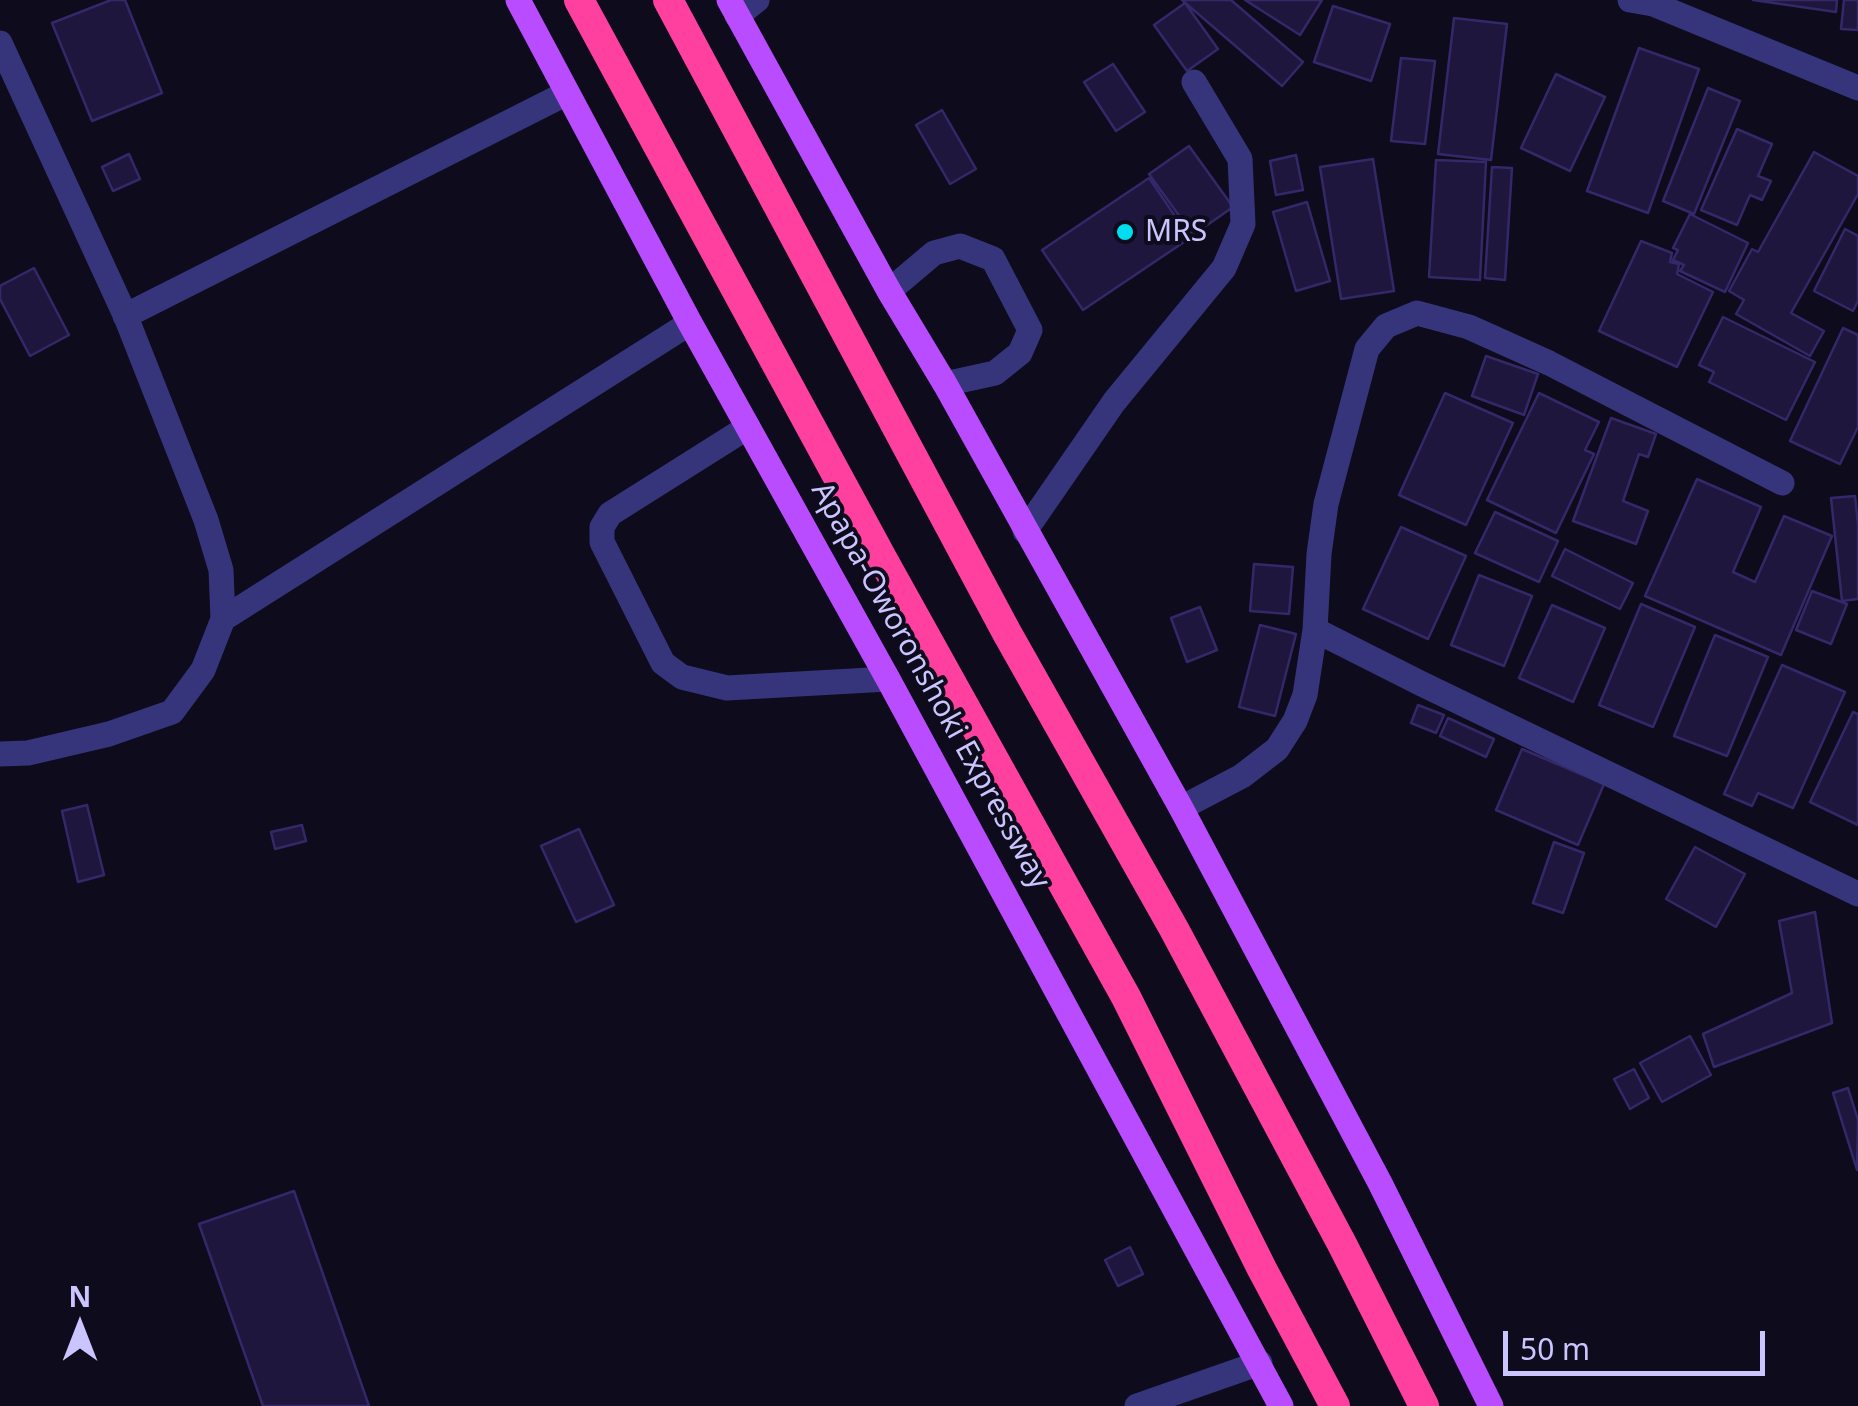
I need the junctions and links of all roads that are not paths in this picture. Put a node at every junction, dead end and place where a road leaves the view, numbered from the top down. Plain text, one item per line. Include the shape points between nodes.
1 (518, 0) edge
2 (579, 0) edge
3 (668, 0) edge
4 (1646, 1) edge
5 (741, 5) edge
6 (0, 42) edge
7 (1194, 82) dead end
8 (1858, 88) edge
9 (567, 93) junction
10 (889, 290) junction
11 (125, 316) junction
12 (690, 323) junction
13 (945, 384) junction
14 (748, 428) junction
15 (1782, 483) dead end
16 (1025, 530) junction
17 (223, 619) junction
18 (1315, 630) junction
19 (888, 679) junction
20 (0, 754) edge
21 (1181, 808) junction
22 (1858, 894) edge
23 (1260, 1363) junction
24 (1137, 1406) edge
25 (1281, 1406) edge
26 (1334, 1406) edge
27 (1424, 1406) edge
28 (1491, 1406) edge

1 - 9 main road, Apapa-Oworonshoki Expressway
2 - 26 highway, Apapa-Oworonshoki Expressway via 1126,997
3 - 27 highway via 1007,633 1184,947
4 - 8 street
5 - 10 main road
6 - 11 street
7 - 16 street via 1240,159 1244,224 1224,268 1114,402
9 - 11 street
9 - 12 main road, Apapa-Oworonshoki Expressway
10 - 13 main road
10 - 13 street via 934,253 960,246 993,259 1030,330 1020,354 995,373
11 - 17 street via 206,520 221,570
12 - 14 main road, Apapa-Oworonshoki Expressway
12 - 17 street
13 - 16 main road
14 - 19 main road, Apapa-Oworonshoki Expressway
14 - 19 street via 610,514 602,527 602,542 663,663 682,677 727,688
15 - 18 street via 1549,363 1469,327 1417,313 1386,326 1367,350 1326,504
16 - 21 main road
17 - 20 street via 202,670 172,712 109,734
18 - 21 street via 1305,695 1277,749
18 - 22 street
19 - 23 main road, Apapa-Oworonshoki Expressway
21 - 28 main road
23 - 24 street
23 - 25 main road, Apapa-Oworonshoki Expressway

